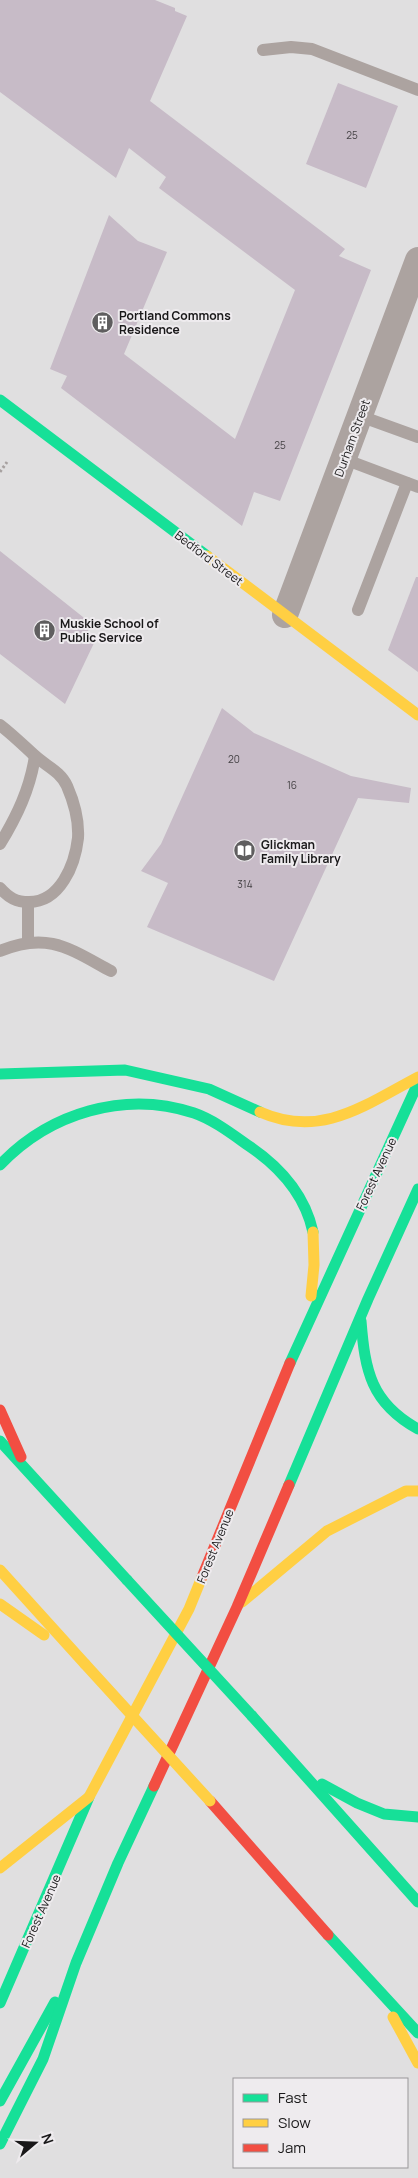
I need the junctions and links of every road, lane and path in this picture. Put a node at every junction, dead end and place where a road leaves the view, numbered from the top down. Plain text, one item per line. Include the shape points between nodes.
1 (263, 50) dead end
2 (418, 90) edge
3 (418, 260) edge
4 (0, 400) edge
5 (360, 416) junction
6 (418, 437) edge
7 (344, 459) junction
8 (7, 462) dead end
9 (0, 472) edge
10 (413, 485) edge
11 (358, 610) dead end
12 (286, 615) junction
13 (418, 715) edge
14 (0, 726) edge
15 (35, 756) junction
16 (0, 844) edge
17 (0, 888) edge
18 (28, 902) junction
19 (28, 942) junction
20 (0, 950) edge
21 (112, 971) dead end
22 (0, 1074) edge
23 (418, 1077) edge
24 (418, 1083) edge
25 (0, 1164) edge
26 (418, 1189) edge
27 (360, 1318) junction
28 (307, 1323) junction
29 (0, 1410) edge
30 (418, 1429) edge
31 (0, 1441) edge
32 (28, 1472) junction
33 (418, 1491) edge
34 (0, 1570) edge
35 (0, 1604) edge
36 (237, 1606) junction
37 (85, 1664) junction
38 (301, 1771) junction
39 (89, 1797) junction
40 (418, 1817) edge
41 (0, 1868) edge
42 (49, 1894) junction
43 (418, 1902) edge
44 (76, 1963) junction
45 (0, 1977) edge
46 (381, 1994) junction
47 (0, 2003) edge
48 (418, 2032) edge
49 (418, 2064) edge
50 (0, 2101) edge
51 (0, 2144) edge

1 - 2 lane via 312,49
3 - 5 street, Durham Street
4 - 12 main road, Bedford Street
5 - 6 lane
5 - 7 street, Durham Street
7 - 10 lane
7 - 12 street, Durham Street
8 - 9 path
10 - 11 lane
12 - 13 main road, Bedford Street
14 - 15 lane
15 - 16 lane via 32,780
15 - 18 lane via 56,770 67,785 76,811 78,838 62,884 50,897
17 - 18 lane via 7,897
18 - 19 lane
19 - 20 lane
19 - 21 lane via 65,947
22 - 23 main road via 125,1070 209,1089 269,1116 299,1122 331,1120
24 - 28 main road, Forest Avenue
25 - 28 main road via 34,1134 65,1118 93,1109 117,1105 161,1106 194,1113 210,1121 256,1151 284,1176 308,1214 316,1258
26 - 27 main road
27 - 30 main road via 363,1356 372,1384 399,1420
27 - 36 main road
28 - 39 main road, Forest Avenue via 189,1609
29 - 32 main road
31 - 32 main road
32 - 38 main road, bridge
33 - 36 main road via 406,1491 327,1531
34 - 37 main road
35 - 37 main road
36 - 44 main road via 118,1863
37 - 46 main road, bridge
38 - 40 main road via 343,1796 384,1814
38 - 43 main road
39 - 41 main road
39 - 42 main road, Forest Avenue
42 - 45 main road
42 - 47 main road, Forest Avenue
44 - 50 main road
44 - 51 main road via 43,2059
46 - 48 main road
46 - 49 main road

